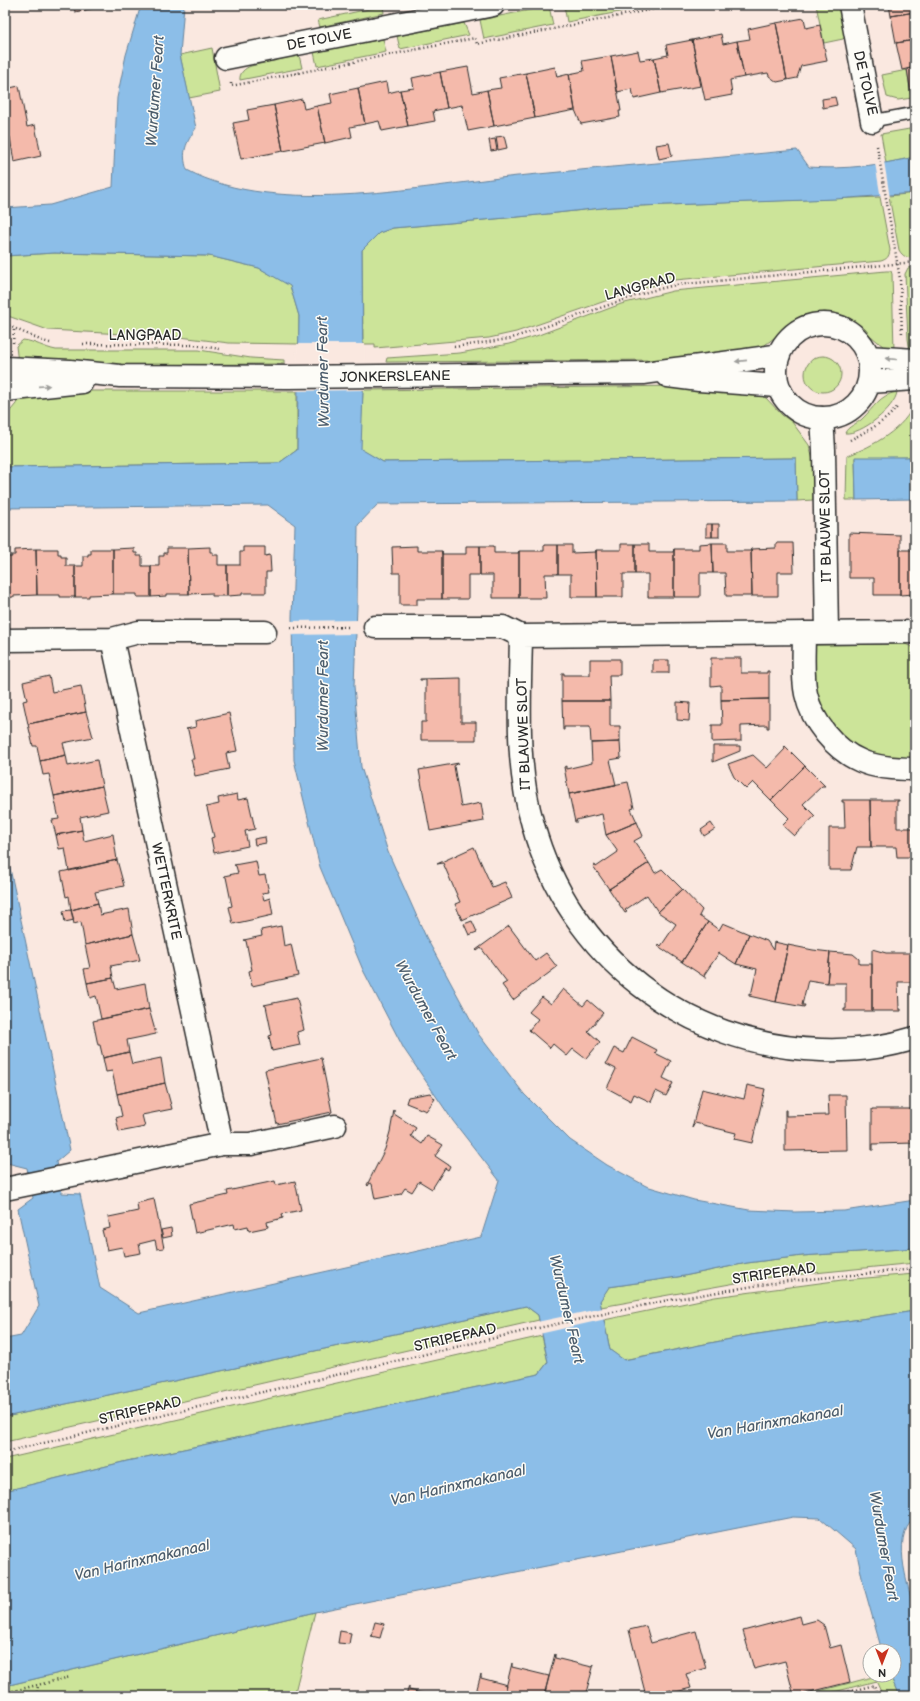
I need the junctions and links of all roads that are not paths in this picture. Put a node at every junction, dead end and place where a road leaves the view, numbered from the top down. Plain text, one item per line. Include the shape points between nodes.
1 (493, 5) edge
2 (850, 5) edge
3 (411, 13) edge
4 (226, 58) dead end
5 (915, 113) edge
6 (872, 122) joint
7 (779, 355) junction
8 (868, 357) junction
9 (915, 360) edge
10 (5, 368) edge
11 (646, 373) junction
12 (120, 376) junction
13 (915, 379) edge
14 (869, 382) junction
15 (778, 386) junction
16 (5, 390) edge
17 (822, 418) junction
18 (364, 627) road end
19 (265, 632) dead end
20 (915, 632) edge
21 (804, 633) junction
22 (827, 633) junction
23 (521, 636) junction
24 (112, 639) junction
25 (5, 640) edge
26 (915, 769) edge
27 (915, 1038) edge
28 (335, 1126) dead end
29 (222, 1144) junction
30 (5, 1189) edge

1 - 3 street, DE TOLVE
2 - 6 street, DE TOLVE
3 - 4 street, DE TOLVE
5 - 6 lane, DE TOLVE
7 - 8 street via 788,340 800,330 816,324 833,325 848,331 860,342
7 -> 11 street, JONKERSLEANE
7 - 15 street via 776,370
9 -> 8 street
8 - 14 street
10 - 12 street, JONKERSLEANE
11 - 12 street, JONKERSLEANE
11 - 15 street, JONKERSLEANE
16 -> 12 street, JONKERSLEANE
13 - 14 street
14 - 17 street via 865,392 852,408 842,414
15 - 17 street via 795,408 810,416
17 - 22 street, IT BLAUWE SLOT
18 - 23 street via 503,627
19 - 24 street via 139,632
20 - 22 street
21 - 22 street
21 - 23 street
21 - 26 street via 806,696 822,729 842,749 861,761 882,767
23 - 27 street, IT BLAUWE SLOT via 522,770 533,825 550,873 562,896 592,940 611,960 655,997 680,1012 704,1024 758,1042 784,1047 839,1050 869,1049
24 - 25 street
24 - 29 street, WETTERKRITE
28 - 29 street via 251,1144
29 - 30 street

